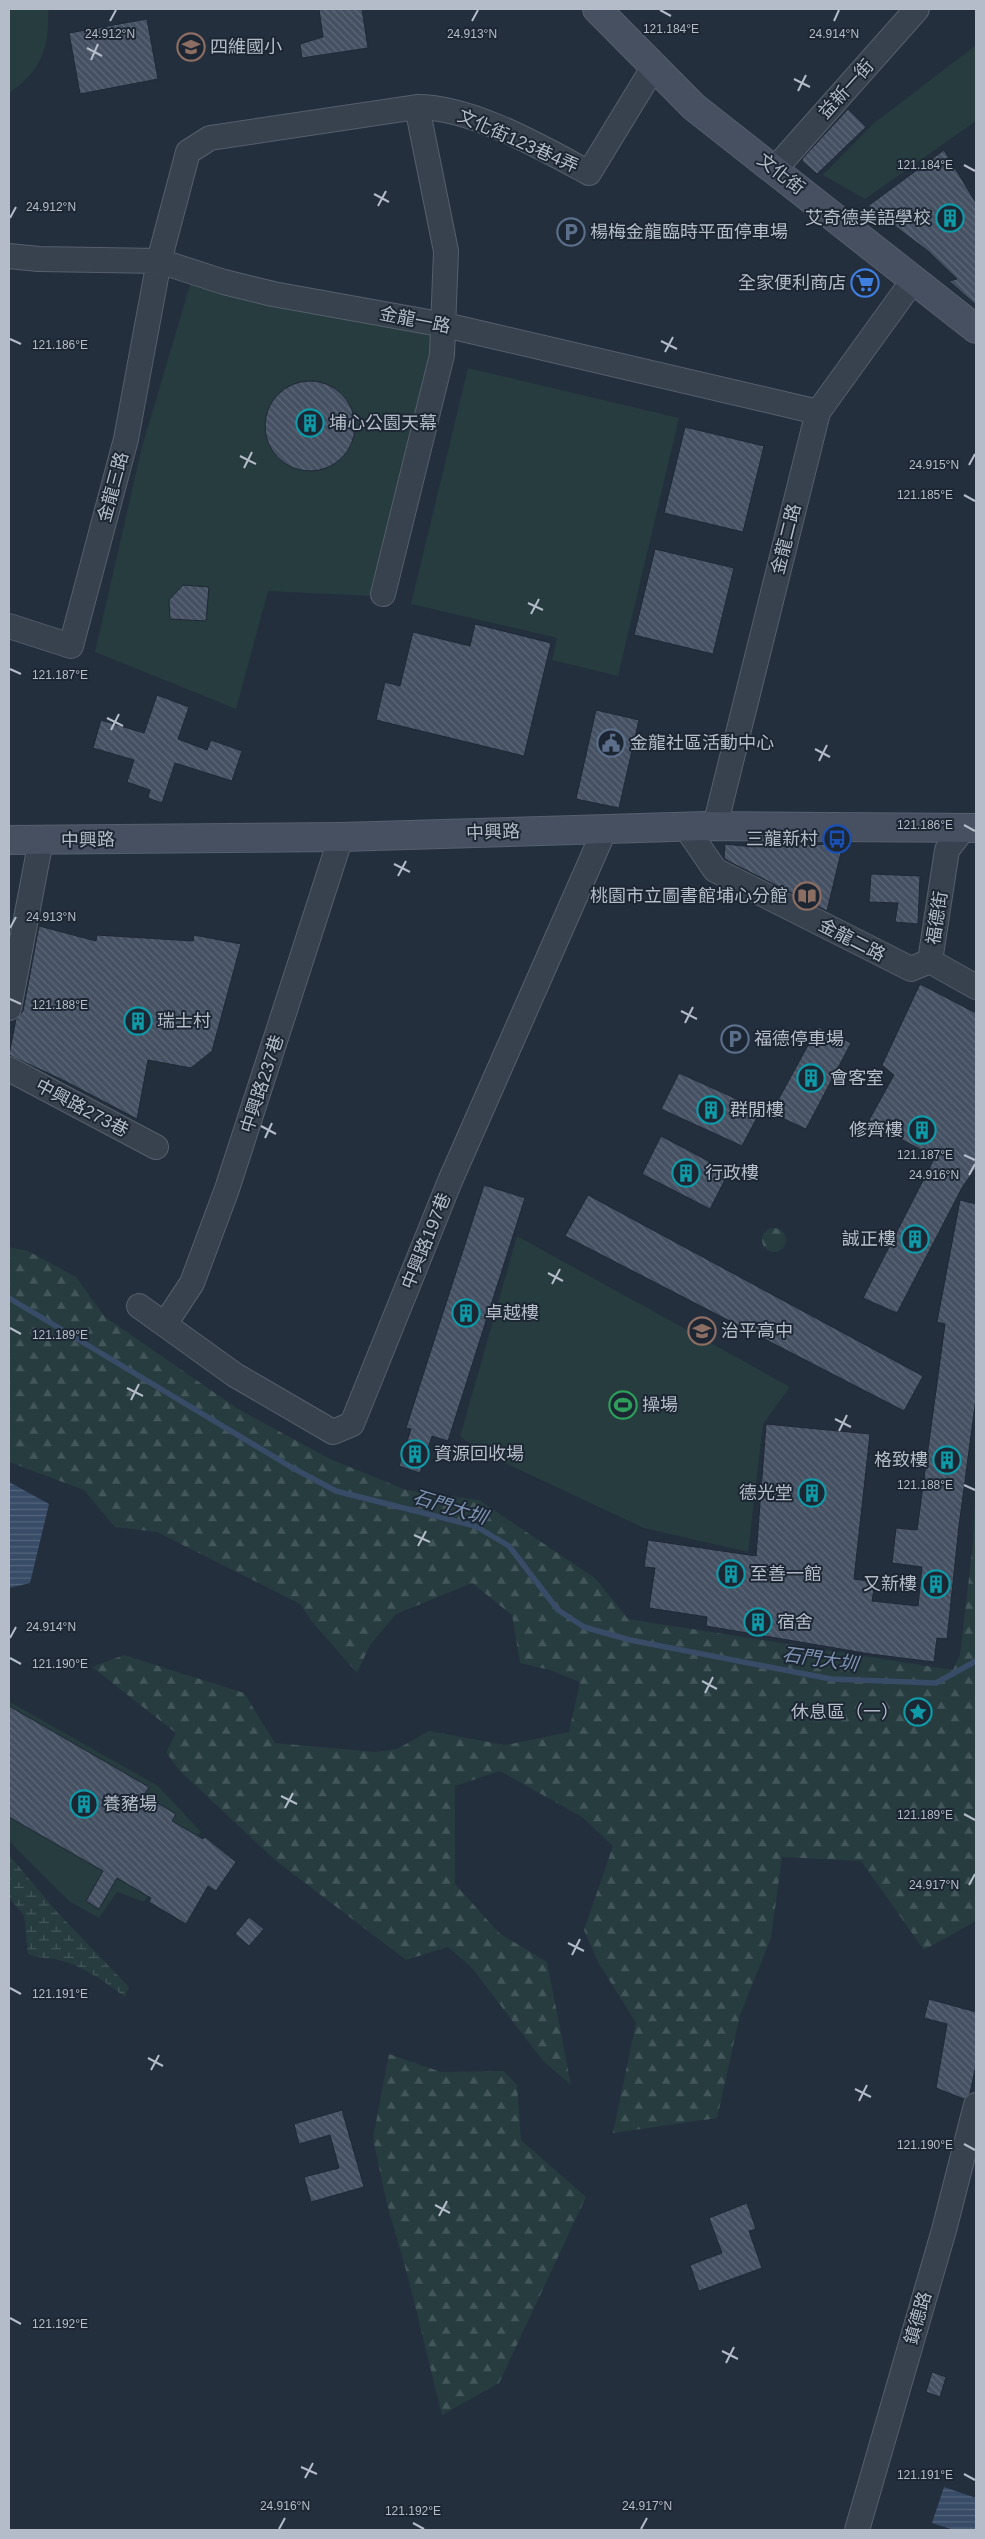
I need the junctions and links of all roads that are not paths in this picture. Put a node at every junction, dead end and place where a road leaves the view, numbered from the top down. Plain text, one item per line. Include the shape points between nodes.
1 (597, 9) edge
2 (916, 9) edge
3 (653, 68) junction
4 (417, 107) junction
5 (775, 169) junction
6 (9, 256) edge
7 (159, 261) junction
8 (914, 279) junction
9 (445, 325) junction
10 (976, 329) edge
11 (818, 412) junction
12 (384, 594) dead end
13 (9, 626) edge
14 (685, 826) junction
15 (714, 826) junction
16 (970, 828) edge
17 (605, 829) junction
18 (341, 837) junction
19 (9, 840) edge
20 (41, 840) junction
21 (930, 961) junction
22 (976, 987) edge
23 (9, 1008) edge
24 (9, 1069) edge
25 (156, 1146) dead end
26 (139, 1306) dead end
27 (165, 1324) junction
28 (976, 2105) edge
29 (857, 2530) edge

1 - 3 street, 文化街
2 - 5 street, 益新一街
3 - 4 street, 文化街123巷4弄 via 589,174 552,153 464,114 436,107
3 - 5 street, 文化街 via 694,106
4 - 7 street, 文化街123巷4弄 via 210,138 188,152
4 - 9 street via 446,251
5 - 8 street, 文化街
6 - 7 street, 金龍一路
7 - 9 street, 金龍一路 via 273,294
7 - 13 street, 金龍三路 via 126,439 71,646
8 - 10 street, 文化街
8 - 11 street, 金龍二路
9 - 11 street, 金龍一路
9 - 12 street via 442,355
11 - 15 street, 金龍二路
14 - 15 street, 中興路
14 - 17 street, 中興路
14 - 21 street, 金龍二路 via 715,870 911,969
15 - 16 street, 中興路
16 - 21 street, 福德街 via 947,850
17 - 18 street, 中興路
17 - 27 street, 中興路197巷 via 450,1181 352,1424 332,1432 235,1375
18 - 20 street, 中興路
18 - 27 street, 中興路237巷 via 227,1189 192,1283
19 - 20 street, 中興路
20 - 23 street
21 - 22 street, 福德街
24 - 25 street, 中興路273巷
26 - 27 street, 中興路197巷
28 - 29 street, 鎮德路 via 944,2230

